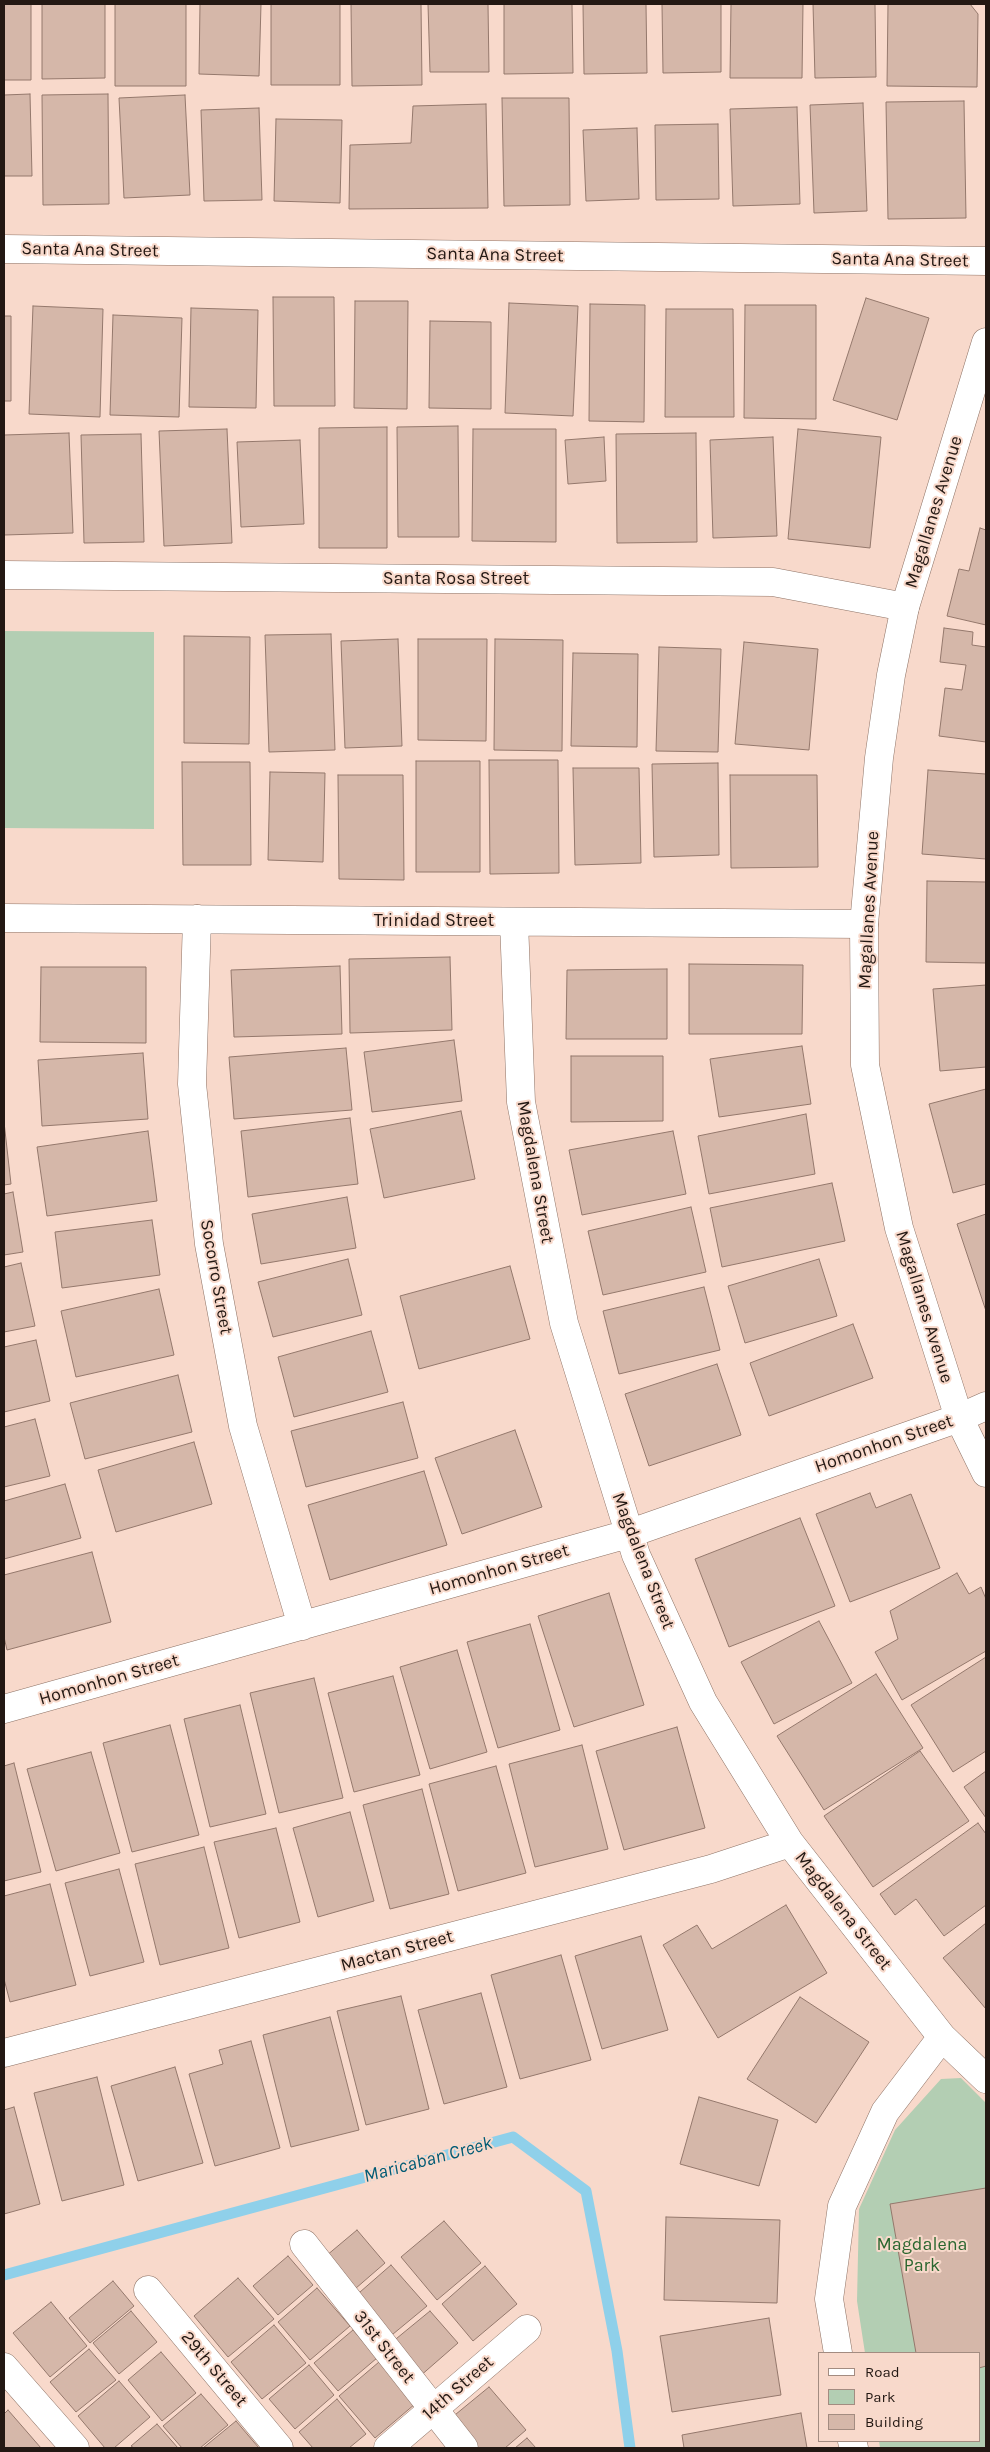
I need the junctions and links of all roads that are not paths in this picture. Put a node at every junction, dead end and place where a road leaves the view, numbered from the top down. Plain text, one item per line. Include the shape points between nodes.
1 (4, 249) edge
2 (986, 261) edge
3 (986, 342) edge
4 (4, 575) edge
5 (905, 606) junction
6 (4, 918) edge
7 (197, 919) junction
8 (514, 922) junction
9 (864, 924) junction
10 (986, 1406) edge
11 (959, 1418) junction
12 (986, 1473) edge
13 (628, 1534) junction
14 (302, 1626) junction
15 (4, 1709) edge
16 (790, 1843) junction
17 (942, 2037) junction
18 (4, 2053) edge
19 (986, 2079) edge
20 (304, 2244) dead end
21 (148, 2290) dead end
22 (527, 2329) dead end
23 (838, 2352) edge
24 (4, 2367) edge
25 (433, 2410) junction
26 (75, 2448) edge
27 (279, 2448) edge
28 (388, 2448) edge
29 (464, 2448) edge

1 - 2 street, Santa Ana Street
3 - 5 street, Magallanes Avenue
4 - 5 street, Santa Rosa Street via 773,582
5 - 9 street, Magallanes Avenue via 890,675 879,758
6 - 7 street, Trinidad Street
7 - 8 street, Trinidad Street
7 - 14 street, Socorro Street via 192,1084 209,1244 243,1426
8 - 9 street, Trinidad Street
8 - 13 street, Magdalena Street via 521,1102 564,1323
9 - 11 street, Magallanes Avenue via 865,1065 899,1228
10 - 11 street, Homonhon Street
11 - 12 street, Magallanes Avenue
11 - 13 street, Homonhon Street
13 - 14 street, Homonhon Street
13 - 16 street, Magdalena Street via 703,1702
14 - 15 street, Homonhon Street
16 - 17 street, Magdalena Street
16 - 18 street, Mactan Street via 711,1869
17 - 19 street, Magdalena Street
17 - 23 street via 885,2112 842,2206 829,2299
20 - 25 street, 31st Street
21 - 27 street, 29th Street
22 - 25 street, 14th Street
24 - 26 street
25 - 28 street, 14th Street
25 - 29 street, 31st Street

